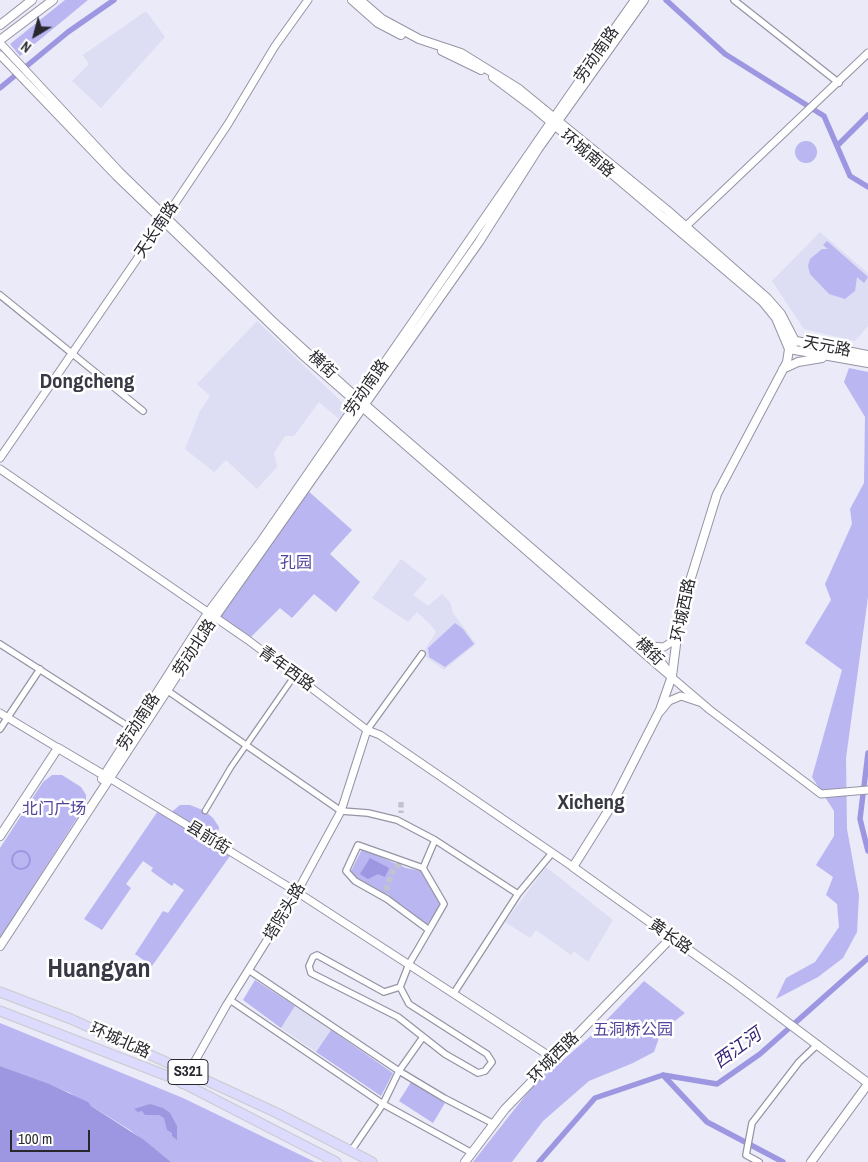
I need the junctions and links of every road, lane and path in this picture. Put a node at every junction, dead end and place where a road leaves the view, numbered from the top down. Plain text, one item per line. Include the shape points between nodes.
1 (32, 0) edge
2 (52, 0) edge
3 (308, 0) edge
4 (352, 0) edge
5 (360, 0) edge
6 (734, 0) edge
7 (638, 2) edge
8 (0, 25) edge
9 (0, 42) edge
10 (868, 53) edge
11 (0, 55) edge
12 (13, 64) junction
13 (838, 83) junction
14 (554, 122) junction
15 (164, 219) junction
16 (684, 229) junction
17 (0, 295) edge
18 (785, 339) junction
19 (795, 341) junction
20 (789, 349) junction
21 (72, 354) junction
22 (868, 355) edge
23 (841, 358) junction
24 (868, 363) edge
25 (783, 369) junction
26 (360, 404) junction
27 (142, 411) dead end
28 (0, 458) edge
29 (0, 469) edge
30 (511, 533) junction
31 (212, 615) junction
32 (678, 628) junction
33 (632, 636) junction
34 (0, 644) edge
35 (422, 654) dead end
36 (40, 669) junction
37 (295, 675) junction
38 (672, 676) junction
39 (168, 691) junction
40 (706, 706) junction
41 (0, 713) edge
42 (656, 717) junction
43 (7, 718) junction
44 (0, 729) edge
45 (368, 730) junction
46 (136, 732) junction
47 (246, 746) junction
48 (56, 748) junction
49 (107, 779) junction
50 (868, 790) edge
51 (205, 811) dead end
52 (341, 811) junction
53 (402, 813) tunnel mouth
54 (397, 820) junction
55 (0, 836) edge
56 (434, 840) junction
57 (552, 853) junction
58 (574, 867) junction
59 (423, 868) junction
60 (297, 892) junction
61 (518, 894) junction
62 (429, 930) junction
63 (671, 938) junction
64 (0, 946) edge
65 (410, 964) junction
66 (250, 971) junction
67 (400, 986) junction
68 (0, 992) edge
69 (454, 993) junction
70 (230, 1000) junction
71 (0, 1011) edge
72 (423, 1037) junction
73 (818, 1044) junction
74 (554, 1059) junction
75 (399, 1071) junction
76 (188, 1072) junction
77 (868, 1083) edge
78 (182, 1084) junction
79 (383, 1104) junction
80 (494, 1124) junction
81 (351, 1151) junction
82 (472, 1153) junction
83 (812, 1161) edge
84 (336, 1162) edge
85 (372, 1162) edge
86 (465, 1162) edge
87 (760, 1162) edge

1 - 8 main road
2 - 9 main road
3 - 15 street, 天长南路 via 274,46 228,124
4 - 14 main road, 环城南路 via 378,24 487,73
5 - 14 main road via 389,23 419,39 461,53 494,71
6 - 13 street
7 - 14 main road, 劳动南路
9 - 12 street, 横街
10 - 13 street
11 - 12 street, 横街
12 - 15 street, 横街
13 - 16 street
14 - 16 main road, 环城南路
14 - 26 main road, 劳动南路
15 - 21 street, 天长南路
15 - 26 street, 横街
16 - 18 main road, 环城南路 via 763,302 776,318
16 - 19 main road via 767,298 781,314
17 - 21 street
18 - 19 main road, 天元路
18 - 20 main road, 环城南路
19 - 20 main road
19 - 22 main road, 天元路
20 - 23 main road, 天元路
20 - 25 main road, 环城西路
21 - 27 street
21 - 28 street, 天长南路
23 - 24 main road, 天元路
23 - 25 main road via 818,358
25 - 32 main road, 环城西路 via 717,494
26 - 30 street, 横街
26 - 31 main road, 劳动北路
29 - 31 street, 青年西路
30 - 33 street, 横街
30 - 38 street, 横街
31 - 37 street, 青年西路
31 - 39 main road, 劳动北路
31 - 46 main road, 劳动南路
32 - 33 street via 672,641 664,647 650,646
32 - 38 main road, 环城西路
33 - 38 street, 横街 via 656,655
34 - 36 street
35 - 45 street
36 - 43 street
36 - 46 street
37 - 45 street, 青年西路
37 - 47 street
38 - 40 street
38 - 42 main road, 环城西路
39 - 46 main road, 劳动北路
39 - 47 street
40 - 42 street via 681,696 669,701
40 - 50 street via 821,794
41 - 43 street, 县前街
42 - 58 main road, 环城西路 via 610,808
43 - 44 street
43 - 48 street, 县前街
45 - 52 street, 塔院头路
45 - 57 street, 青年西路 via 380,735
46 - 49 main road, 劳动北路
47 - 51 street
47 - 52 street
48 - 49 main road, 县前街
48 - 55 main road
49 - 60 street, 县前街
49 - 64 main road, 劳动北路
52 - 54 street
52 - 60 street, 塔院头路
53 - 54 street
54 - 56 street
56 - 59 street
56 - 61 street
57 - 58 street, 青年西路
57 - 61 street
58 - 63 main road, 黄长路
59 - 62 street via 444,904
59 - 62 street via 358,845 346,871 355,881
60 - 65 street, 县前街
60 - 66 street, 塔院头路
61 - 69 street
62 - 65 street
63 - 73 main road, 黄长路
63 - 74 main road, 环城西路
65 - 67 street
65 - 69 street, 县前街
66 - 70 street, 塔院头路
66 - 75 street
67 - 72 street via 408,1004 487,1054 492,1062 485,1071 478,1073
67 - 72 street via 384,992 318,955 313,957 309,966 311,973 398,1017
68 - 76 main road, 环城北路 / S321
69 - 74 street, 县前街
70 - 76 street, 塔院头路
70 - 79 street
71 - 78 main road, 环城北路 / S321
72 - 75 street
73 - 77 main road
73 - 87 street via 785,1078 752,1123 746,1155
74 - 80 main road, 环城西路
75 - 79 street
75 - 80 street
76 - 78 street, 塔院头路
76 - 81 main road, 环城北路 / S321
77 - 83 main road
78 - 84 main road, 环城北路 / S321
79 - 81 street
79 - 82 street
80 - 82 main road, 环城西路
81 - 85 main road, 环城北路 / S321
82 - 86 main road, 环城西路

